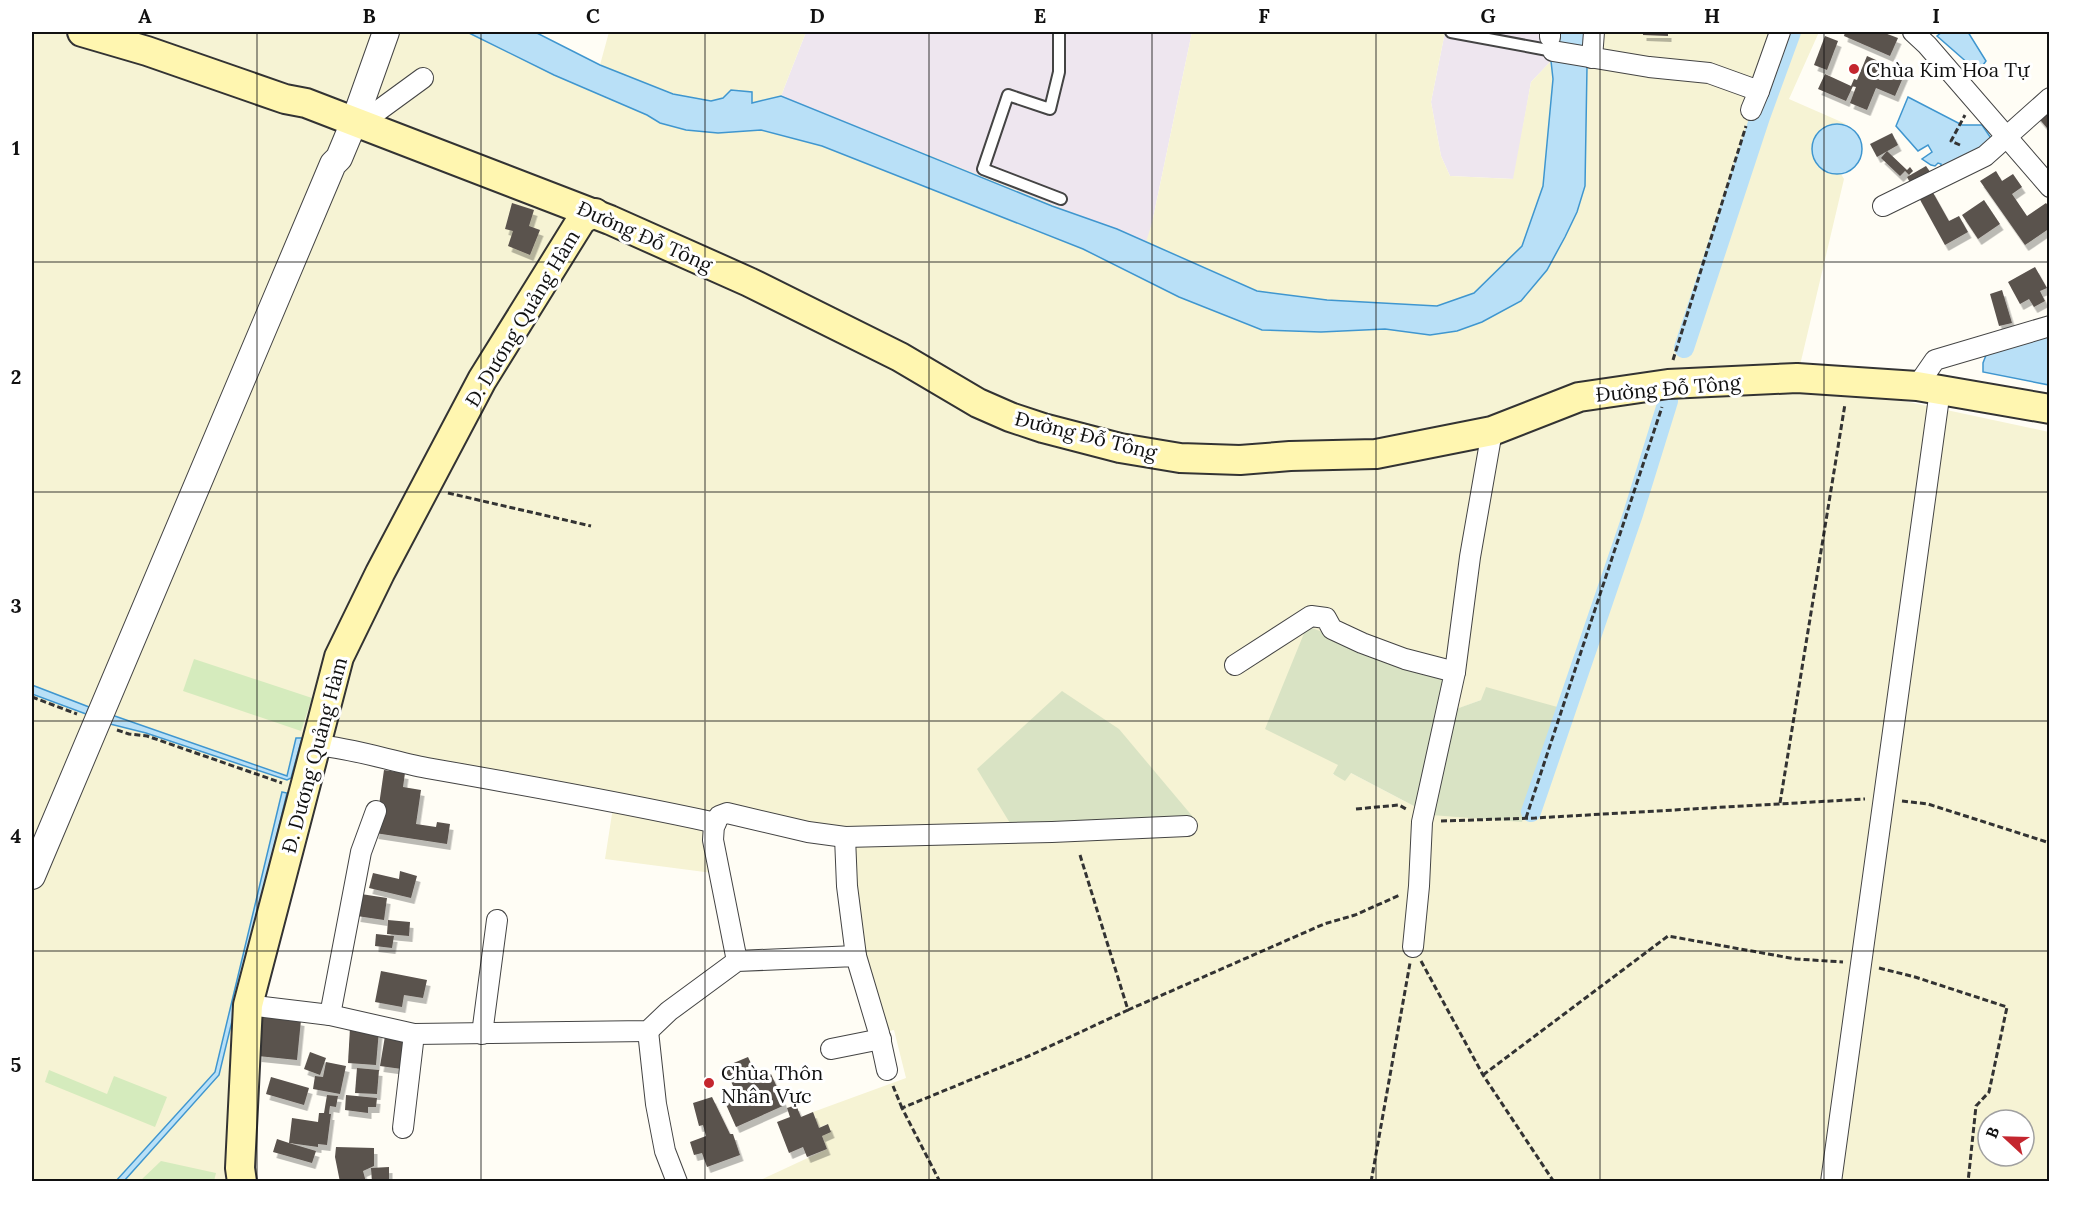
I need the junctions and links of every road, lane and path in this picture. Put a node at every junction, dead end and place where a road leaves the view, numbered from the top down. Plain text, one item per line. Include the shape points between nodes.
1 (82, 32) edge
2 (386, 32) edge
3 (1059, 32) edge
4 (1451, 32) edge
5 (1594, 32) edge
6 (1780, 32) edge
7 (1912, 32) edge
8 (1551, 40) edge
9 (1590, 58) junction
10 (423, 78) dead end
11 (1759, 91) junction
12 (2049, 98) edge
13 (1751, 110) joint
14 (357, 123) junction
15 (1959, 124) dead end
16 (2006, 138) junction
17 (1960, 145) dead end
18 (2049, 188) edge
19 (1061, 199) dead end
20 (1883, 206) dead end
21 (594, 213) junction
22 (2049, 326) edge
23 (1849, 382) junction
24 (1668, 384) junction
25 (1928, 388) junction
26 (2049, 409) edge
27 (1492, 430) junction
28 (425, 487) junction
29 (591, 526) dead end
30 (1235, 665) dead end
31 (1455, 672) junction
32 (32, 697) edge
33 (96, 722) junction
34 (315, 745) junction
35 (303, 790) junction
36 (1885, 798) junction
37 (1780, 803) junction
38 (1356, 809) dead end
39 (376, 811) dead end
40 (1527, 818) junction
41 (1422, 822) junction
42 (716, 823) junction
43 (1187, 826) dead end
44 (845, 837) junction
45 (2049, 843) edge
46 (1080, 855) dead end
47 (32, 876) edge
48 (1419, 886) junction
49 (497, 920) dead end
50 (1413, 947) junction
51 (856, 956) junction
52 (737, 961) junction
53 (1862, 963) junction
54 (248, 1005) junction
55 (1128, 1010) junction
56 (330, 1015) junction
57 (648, 1031) junction
58 (414, 1034) junction
59 (482, 1034) junction
60 (881, 1039) junction
61 (831, 1049) dead end
62 (887, 1070) joint
63 (1483, 1075) junction
64 (902, 1108) junction
65 (403, 1128) dead end
66 (242, 1182) edge
67 (677, 1182) edge
68 (940, 1182) edge
69 (1371, 1182) edge
70 (1554, 1182) edge
71 (1831, 1182) edge
72 (1968, 1182) edge

1 - 14 main road, Đường Đỗ Tông
2 - 14 street
3 - 19 lane via 1059,72 1050,110 1008,95 983,169
4 - 8 lane
5 - 9 street
6 - 11 street
7 - 16 street
8 - 9 street
9 - 11 street via 1709,73
10 - 14 street
11 - 13 street
12 - 16 street
13 - 24 path
14 - 21 main road, Đường Đỗ Tông
14 - 33 street via 333,164
15 - 17 path via 1951,141
16 - 18 street
16 - 20 street via 1975,162
21 - 27 main road, Đường Đỗ Tông via 750,282 900,357 978,403 1043,428 1120,448 1180,458 1240,460 1376,454
21 - 28 main road, Đ. Dương Quảng Hàm via 582,219 527,306
22 - 25 street via 1935,360
23 - 24 main road, Đường Đỗ Tông via 1797,378
23 - 25 main road, Đường Đỗ Tông
23 - 37 path
24 - 27 main road, Đường Đỗ Tông via 1579,397
24 - 40 path
25 - 26 main road, Đường Đỗ Tông
25 - 36 street
27 - 31 street
28 - 29 path
28 - 34 main road, Đ. Dương Quảng Hàm via 339,657
30 - 31 street via 1324,610 1332,629 1405,659
31 - 41 street
32 - 33 path
33 - 35 path
33 - 47 street
34 - 35 main road, Đ. Dương Quảng Hàm
34 - 42 street
35 - 54 main road, Đ. Dương Quảng Hàm
36 - 37 path
36 - 45 path via 1928,804
36 - 53 street
37 - 40 path
38 - 41 path via 1399,805
39 - 56 street via 361,852
40 - 41 path
41 - 48 street
42 - 44 street via 719,816 727,813
42 - 52 street via 713,840
43 - 44 street
44 - 51 street
46 - 55 path
48 - 50 street
48 - 55 path
49 - 59 street
50 - 63 path
50 - 69 path
51 - 52 street
51 - 60 street
52 - 57 street
53 - 63 path via 1796,959 1668,936
53 - 71 street
53 - 72 path via 2007,1007 1989,1092 1976,1106
54 - 56 street
54 - 66 main road, Đ. Dương Quảng Hàm
55 - 64 path
56 - 58 street
57 - 59 street
57 - 67 street via 665,1151
58 - 59 street
58 - 65 street
60 - 61 street
60 - 62 street
62 - 64 path
63 - 70 path
64 - 68 path

